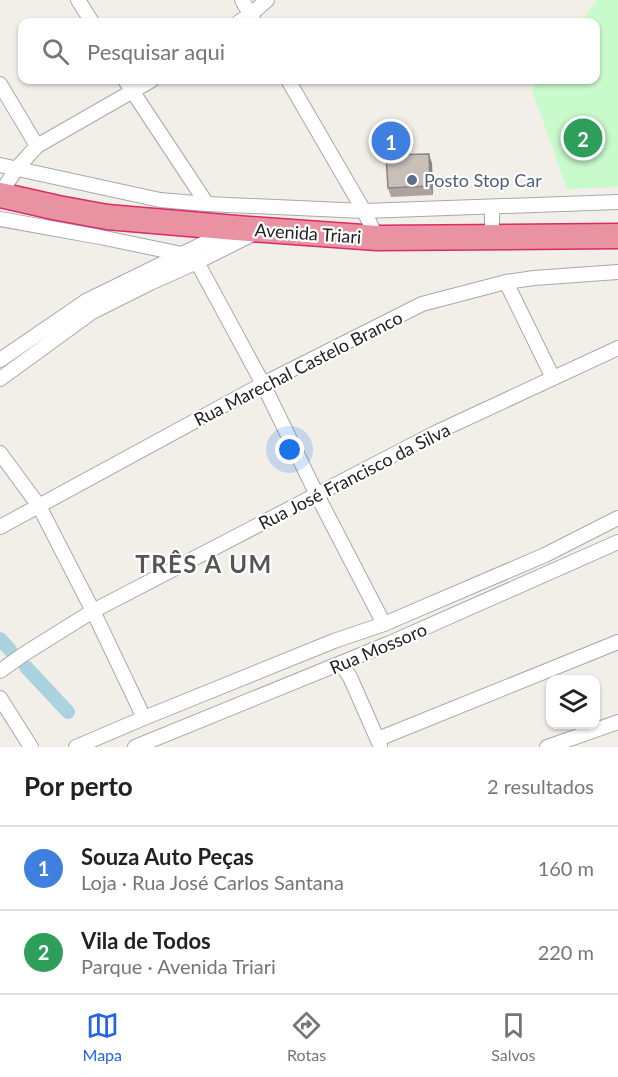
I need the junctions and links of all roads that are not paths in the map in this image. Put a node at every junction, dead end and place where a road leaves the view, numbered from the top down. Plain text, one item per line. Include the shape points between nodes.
1 (78, 0) edge
2 (242, 0) edge
3 (267, 0) edge
4 (89, 18) edge
5 (247, 18) edge
6 (250, 18) edge
7 (0, 84) edge
8 (290, 84) edge
9 (129, 85) edge
10 (37, 146) junction
11 (0, 165) edge
12 (17, 168) junction
13 (0, 195) edge
14 (618, 202) edge
15 (207, 204) junction
16 (492, 207) junction
17 (364, 211) junction
18 (0, 219) edge
19 (236, 228) junction
20 (260, 230) junction
21 (492, 236) junction
22 (618, 236) edge
23 (377, 238) junction
24 (182, 254) junction
25 (197, 262) junction
26 (618, 272) edge
27 (506, 282) junction
28 (618, 348) edge
29 (0, 360) edge
30 (553, 378) junction
31 (0, 379) edge
32 (263, 384) junction
33 (0, 453) edge
34 (317, 495) junction
35 (39, 506) junction
36 (618, 518) edge
37 (0, 527) edge
38 (618, 542) edge
39 (93, 611) junction
40 (384, 624) junction
41 (618, 642) edge
42 (341, 664) junction
43 (0, 671) edge
44 (0, 698) edge
45 (144, 718) junction
46 (618, 722) edge
47 (380, 743) edge
48 (31, 747) edge
49 (76, 747) edge
50 (135, 747) edge
51 (547, 747) edge

1 - 4 street
2 - 5 street
3 - 6 street
7 - 10 street
8 - 17 street
9 - 10 street
9 - 15 street
10 - 12 street
11 - 12 street
12 - 13 street
12 - 15 street via 160,200
13 - 19 highway, Avenida Triari via 107,217
14 - 16 street
15 - 17 street
16 - 17 street
16 - 21 street
17 - 23 street
18 - 24 street
19 - 20 highway, Avenida Triari
19 - 24 street
20 - 23 highway, Avenida Triari
20 - 25 street
21 - 22 highway, Avenida Triari
21 - 23 highway, Avenida Triari
24 - 25 street
24 - 29 street via 86,301
25 - 31 street via 92,312
25 - 32 street
26 - 27 street, Rua Marechal Castelo Branco
27 - 30 street
27 - 32 street, Rua Marechal Castelo Branco via 422,304
28 - 30 street, Rua José Francisco da Silva
30 - 34 street, Rua José Francisco da Silva via 435,433
32 - 34 street
32 - 35 street, Rua Marechal Castelo Branco
33 - 35 street
34 - 39 street, Rua José Francisco da Silva
34 - 40 street
35 - 37 street, Rua Marechal Castelo Branco
35 - 39 street
36 - 40 street, Rua Mossoro via 545,555
38 - 42 street, Rua Mossoro
39 - 43 street, Rua José Francisco da Silva
39 - 45 street
40 - 45 street, Rua Mossoro
41 - 47 street
42 - 47 street
42 - 50 street, Rua Mossoro
44 - 48 street
45 - 49 street, Rua Mossoro
46 - 51 street

